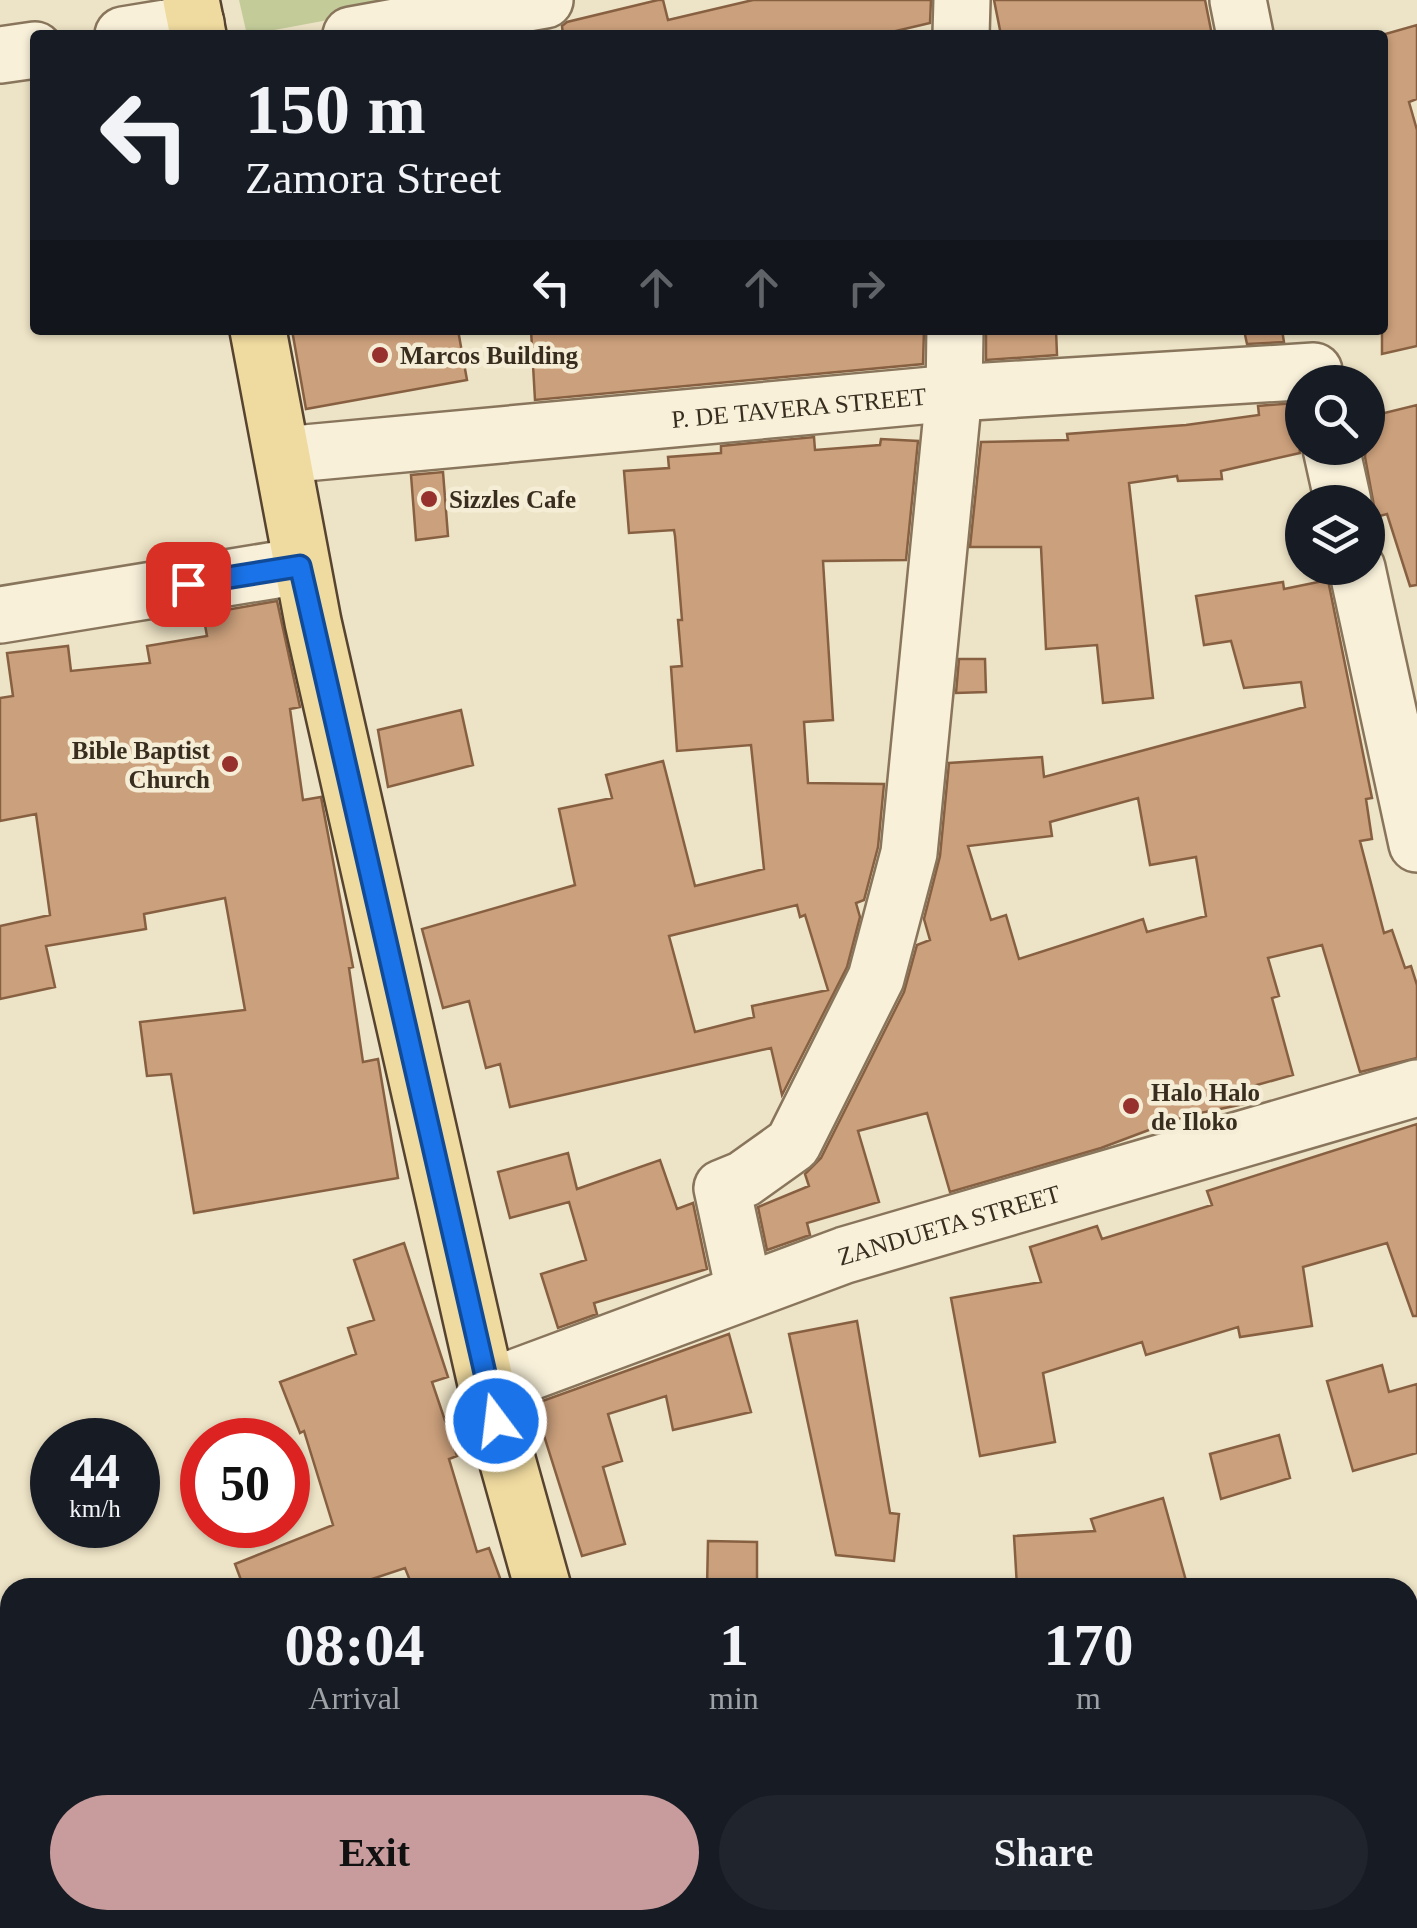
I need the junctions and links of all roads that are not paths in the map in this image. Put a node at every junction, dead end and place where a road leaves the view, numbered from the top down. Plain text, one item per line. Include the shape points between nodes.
1 (545, 0) edge
2 (962, 0) edge
3 (1238, 0) edge
4 (195, 19) edge
5 (146, 30) edge
6 (379, 30) edge
7 (961, 30) edge
8 (1244, 30) edge
9 (30, 51) edge
10 (0, 56) edge
11 (259, 335) edge
12 (955, 335) edge
13 (1312, 361) edge
14 (954, 393) junction
15 (283, 455) junction
16 (300, 566) junction
17 (1361, 585) edge
18 (0, 614) edge
19 (1417, 844) edge
20 (1417, 1088) edge
21 (744, 1290) junction
22 (487, 1388) junction
23 (540, 1578) edge

1 - 6 street
2 - 7 street
3 - 8 street
4 - 5 street
9 - 10 street
11 - 15 main road
12 - 14 street
13 - 14 street, P. DE TAVERA STREET
14 - 15 street, P. DE TAVERA STREET
14 - 21 street via 909,852 876,978 793,1144 722,1188
15 - 16 main road
16 - 18 street
16 - 22 main road
17 - 19 street
20 - 21 street, ZANDUETA STREET
21 - 22 street, ZANDUETA STREET
22 - 23 main road

